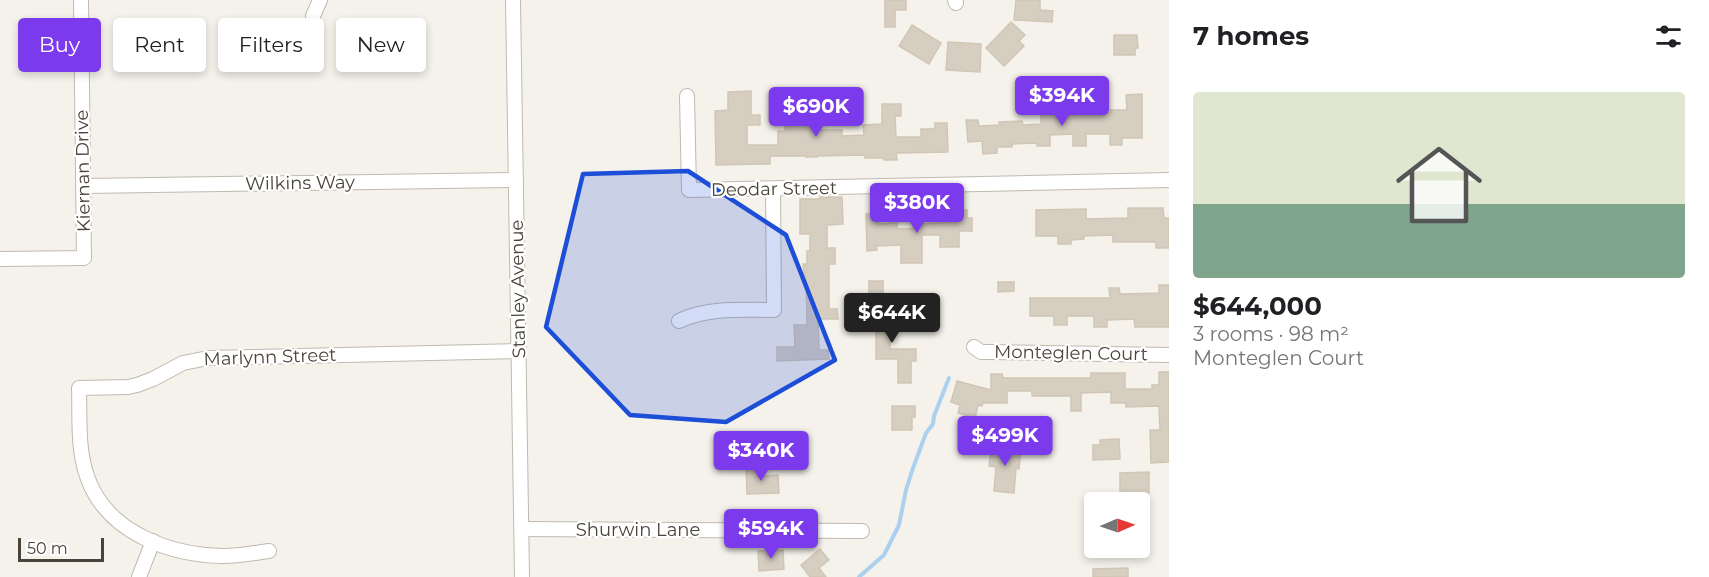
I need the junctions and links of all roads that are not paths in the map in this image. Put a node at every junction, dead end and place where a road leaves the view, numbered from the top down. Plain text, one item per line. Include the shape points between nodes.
1 (81, 0) edge
2 (320, 0) edge
3 (513, 0) edge
4 (313, 16) dead end
5 (687, 96) dead end
6 (516, 180) junction
7 (1169, 180) edge
8 (83, 186) junction
9 (773, 189) junction
10 (0, 259) edge
11 (679, 321) dead end
12 (974, 347) dead end
13 (518, 351) junction
14 (1169, 355) edge
15 (522, 529) junction
16 (862, 531) dead end
17 (153, 541) junction
18 (269, 551) dead end
19 (139, 577) edge
20 (522, 577) edge

1 - 8 street, Kiernan Drive
2 - 4 street
3 - 6 street, Stanley Avenue
5 - 9 street, Deodar Street via 688,190
6 - 8 street, Wilkins Way
6 - 13 street, Stanley Avenue
7 - 9 street, Deodar Street
8 - 10 street, Kiernan Drive via 84,258
9 - 11 street via 774,310 718,311
12 - 14 street, Monteglen Court via 981,352
13 - 15 street, Stanley Avenue
13 - 17 street, Marlynn Street via 208,358 183,363 137,385 79,388 81,446 88,480 113,517
15 - 16 street, Shurwin Lane
15 - 20 street, Stanley Avenue
17 - 18 street, Marlynn Street via 184,551 224,556
17 - 19 street

